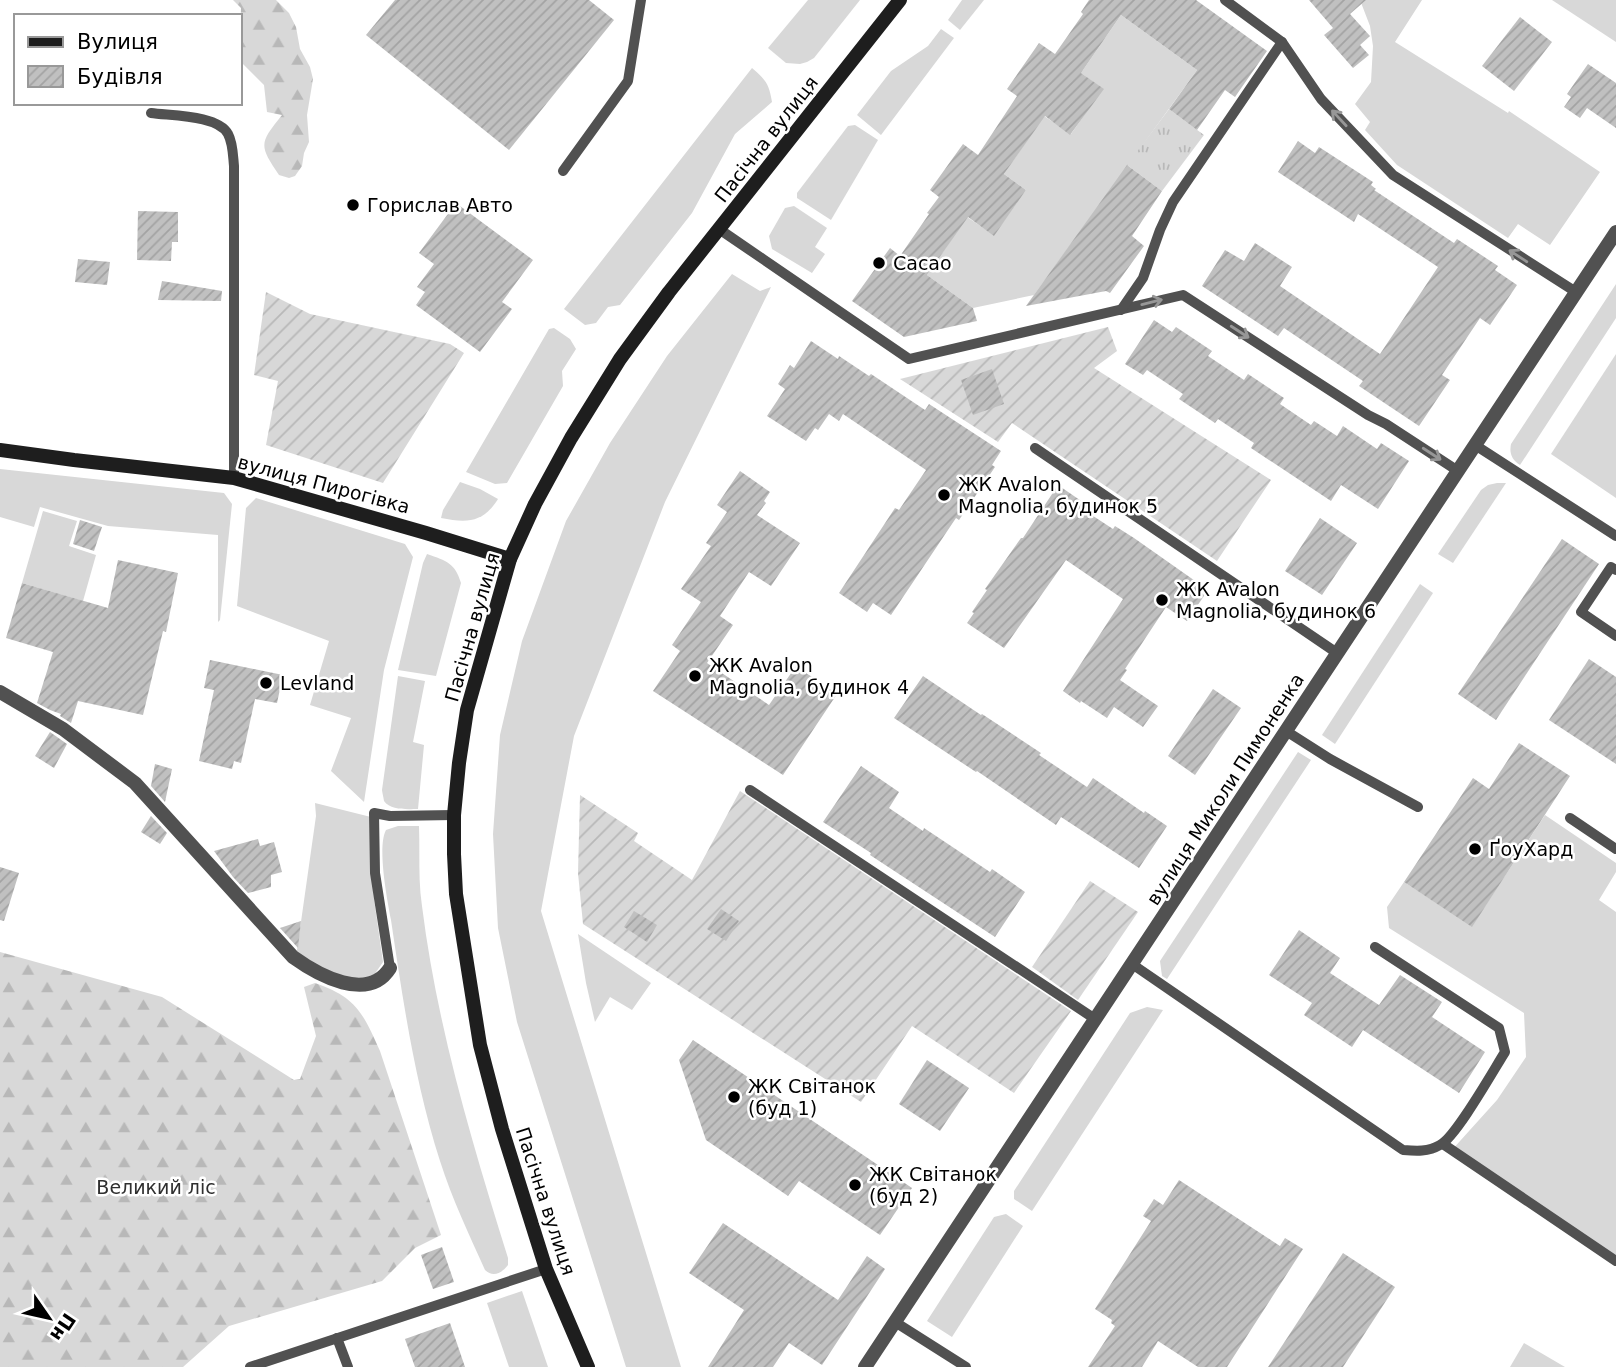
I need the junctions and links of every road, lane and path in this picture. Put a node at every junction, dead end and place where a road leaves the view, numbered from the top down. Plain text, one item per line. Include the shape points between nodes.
1 (641, 0) edge
2 (900, 0) edge
3 (1225, 0) edge
4 (1282, 42) junction
5 (151, 113) dead end
6 (563, 171) dead end
7 (719, 229) junction
8 (1616, 232) edge
9 (1576, 292) junction
10 (1121, 310) junction
11 (1475, 445) junction
12 (1035, 449) dead end
13 (0, 450) edge
14 (1458, 471) junction
15 (234, 478) junction
16 (1616, 536) edge
17 (509, 559) junction
18 (1616, 570) edge
19 (1616, 636) edge
20 (1337, 653) junction
21 (0, 692) edge
22 (1286, 731) junction
23 (750, 790) dead end
24 (1418, 807) dead end
25 (454, 815) junction
26 (1570, 818) dead end
27 (1616, 849) edge
28 (1375, 947) dead end
29 (1132, 964) junction
30 (390, 968) joint
31 (1095, 1019) junction
32 (1443, 1144) junction
33 (1616, 1261) edge
34 (546, 1269) junction
35 (895, 1322) junction
36 (337, 1338) junction
37 (250, 1367) edge
38 (348, 1367) edge
39 (588, 1367) edge
40 (866, 1367) edge
41 (966, 1367) edge

1 - 6 lane via 628,81
2 - 7 main road, Пасічна вулиця
3 - 4 lane
9 -> 4 lane via 1393,175 1321,99
4 - 10 lane via 1173,202 1143,278
5 - 15 lane via 209,121 222,126 229,136 234,166
7 - 10 lane via 909,359
7 - 17 main road, Пасічна вулиця via 620,359 534,504
8 - 9 street, вулиця Миколи Пимоненка
9 - 11 street, вулиця Миколи Пимоненка
10 -> 14 lane via 1183,295
11 - 14 street, вулиця Миколи Пимоненка
11 - 16 lane
12 - 20 lane
13 - 15 main road, вулиця Пирогівка
14 - 20 street, вулиця Миколи Пимоненка
15 - 17 main road, вулиця Пирогівка
17 - 25 main road, Пасічна вулиця via 467,710
18 - 19 lane via 1611,567 1581,611
20 - 22 street, вулиця Миколи Пимоненка
21 - 30 street via 63,729 135,783 309,969 364,985 378,981
22 - 24 lane
22 - 29 street, вулиця Миколи Пимоненка
23 - 31 lane
25 - 30 lane via 374,813 374,873
25 - 34 main road, Пасічна вулиця via 456,894 481,1045
26 - 27 lane
28 - 32 lane via 1499,1028 1505,1052
29 - 31 street, вулиця Миколи Пимоненка
29 - 32 lane via 1403,1150 1418,1152
31 - 35 street, вулиця Миколи Пимоненка
32 - 33 lane
34 - 36 lane
34 - 39 main road, Пасічна вулиця
35 - 40 street, вулиця Миколи Пимоненка
35 - 41 lane
36 - 37 lane
36 - 38 lane

